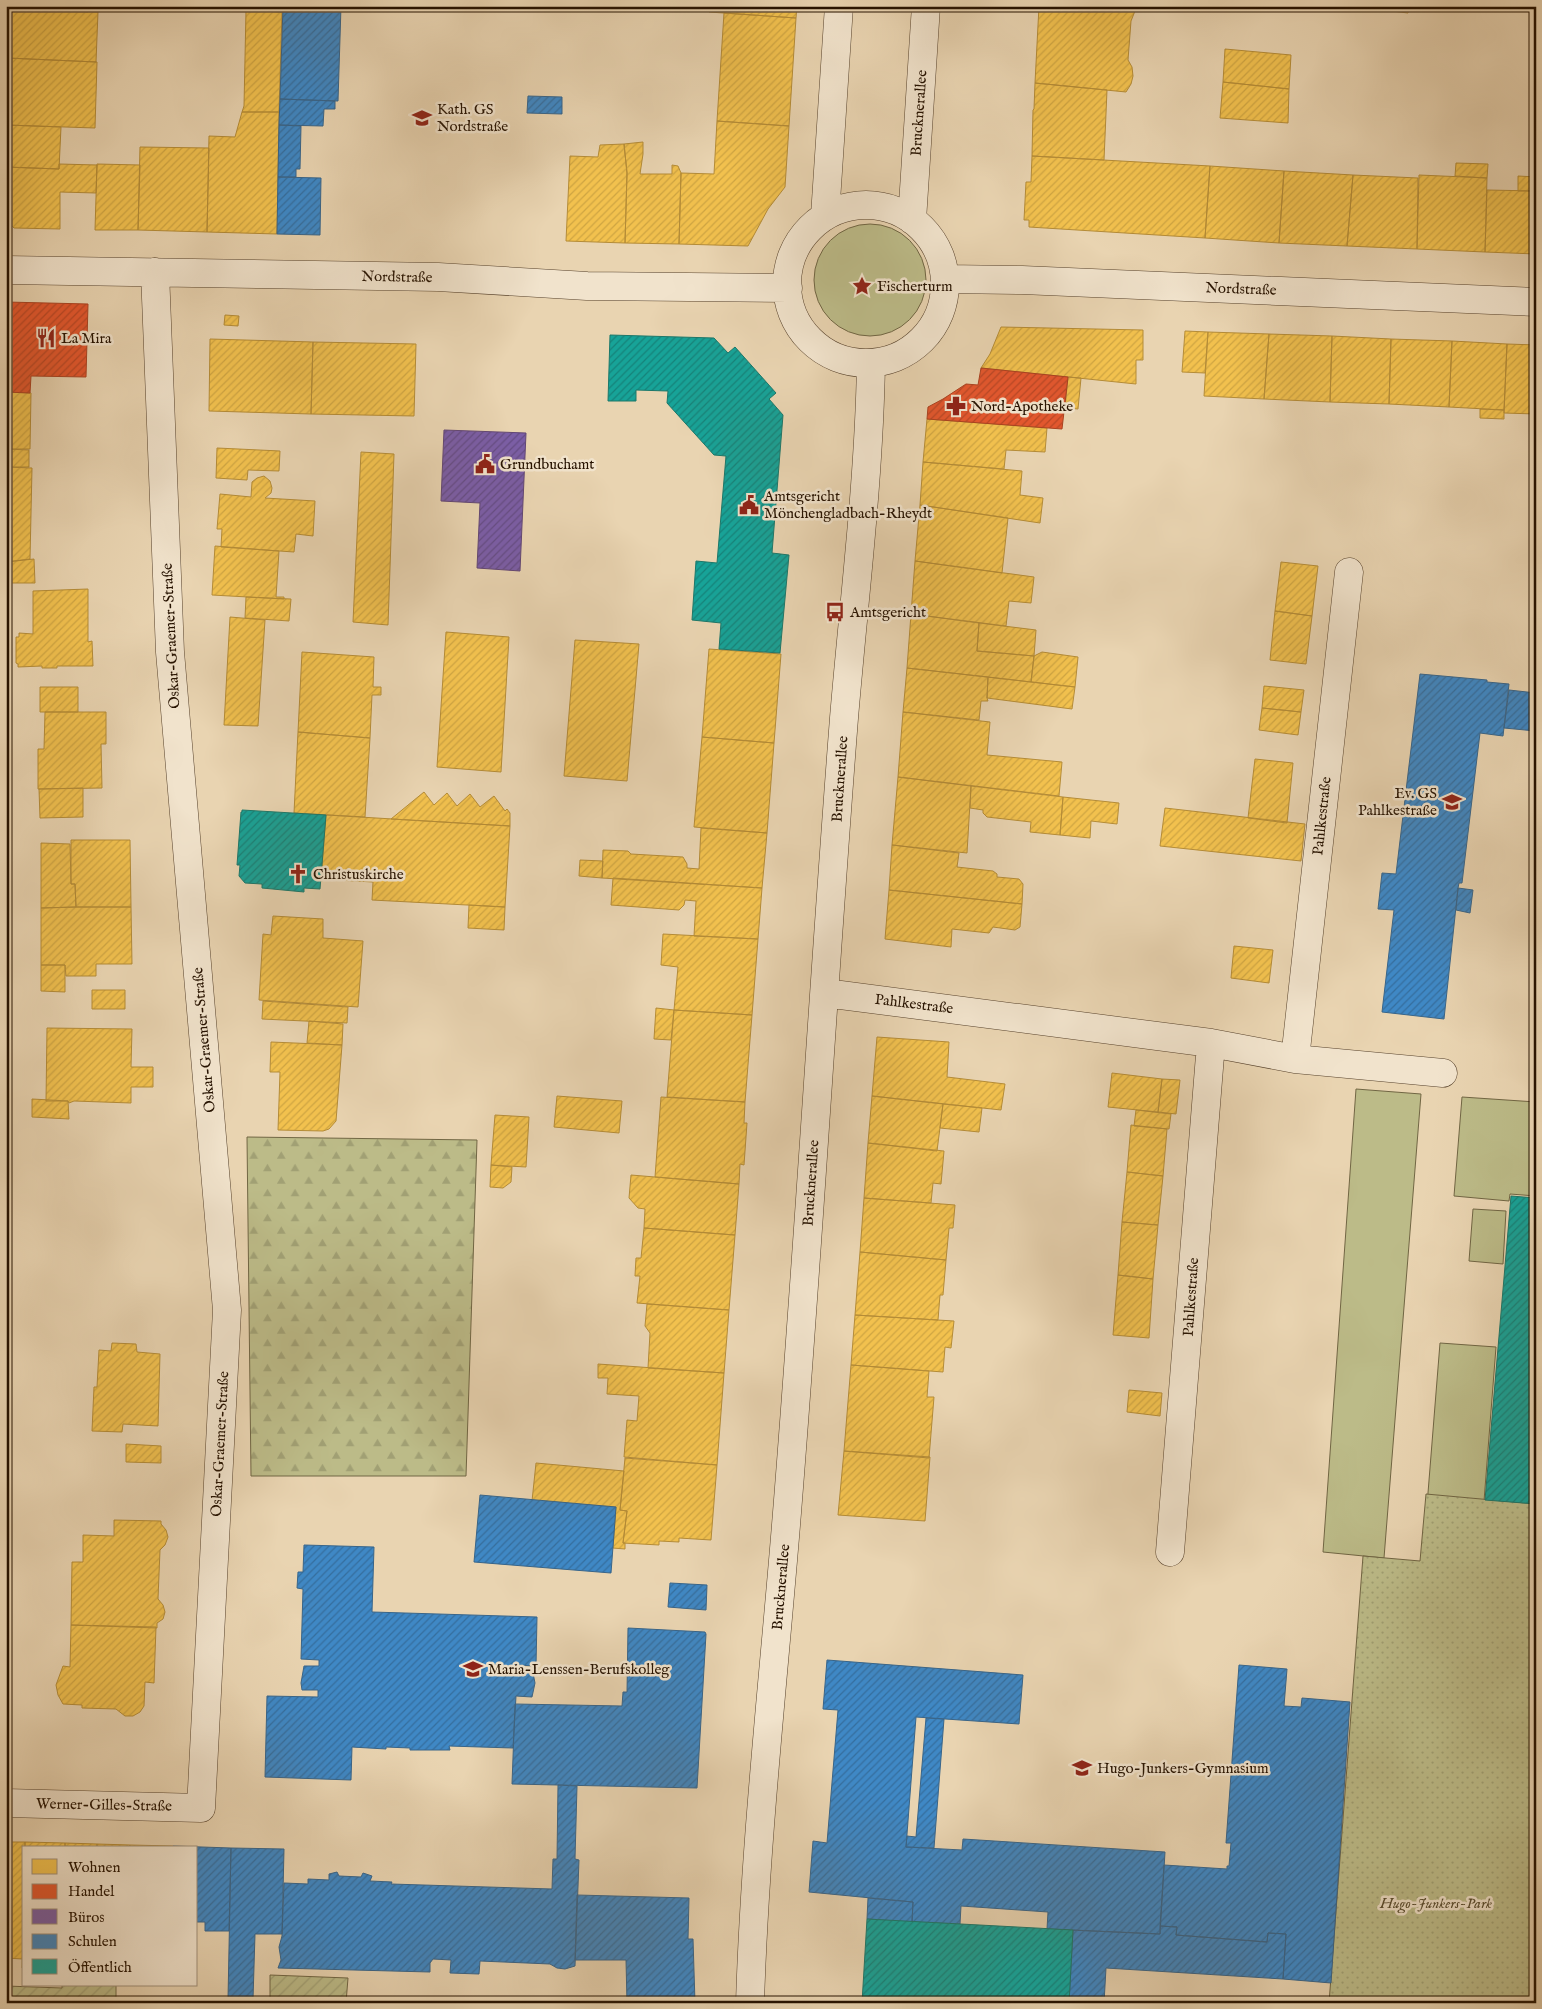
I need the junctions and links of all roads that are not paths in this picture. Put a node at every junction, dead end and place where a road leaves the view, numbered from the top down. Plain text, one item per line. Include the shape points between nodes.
1 (839, 6) edge
2 (926, 6) edge
3 (825, 216) junction
4 (912, 220) junction
5 (6, 270) edge
6 (156, 272) junction
7 (945, 279) junction
8 (788, 288) junction
9 (1536, 302) edge
10 (871, 363) junction
11 (1349, 572) dead end
12 (825, 993) junction
13 (1211, 1043) junction
14 (1295, 1060) junction
15 (1443, 1073) dead end
16 (1170, 1552) dead end
17 (6, 1803) edge
18 (201, 1808) joint
19 (750, 2003) edge

1 - 3 street
2 - 4 street, Brucknerallee
3 - 4 street via 865,204 890,209
3 - 8 street via 809,228 797,245 789,264
4 - 7 street via 937,249
5 - 6 street, Nordstraße
6 - 8 street, Nordstraße via 438,277 587,286
6 - 18 street, Oskar-Graemer-Straße via 170,652 228,1310
7 - 9 street, Nordstraße
7 - 10 street via 943,303 933,326 917,345 895,358
8 - 10 street via 791,310 803,333 822,350 845,360
10 - 12 street, Brucknerallee via 870,425 844,717
11 - 14 street, Pahlkestraße
12 - 13 street, Pahlkestraße
12 - 19 street, Brucknerallee via 786,1526 758,1840
13 - 14 street, Pahlkestraße
13 - 16 street, Pahlkestraße
14 - 15 street, Pahlkestraße
17 - 18 street, Werner-Gilles-Straße

